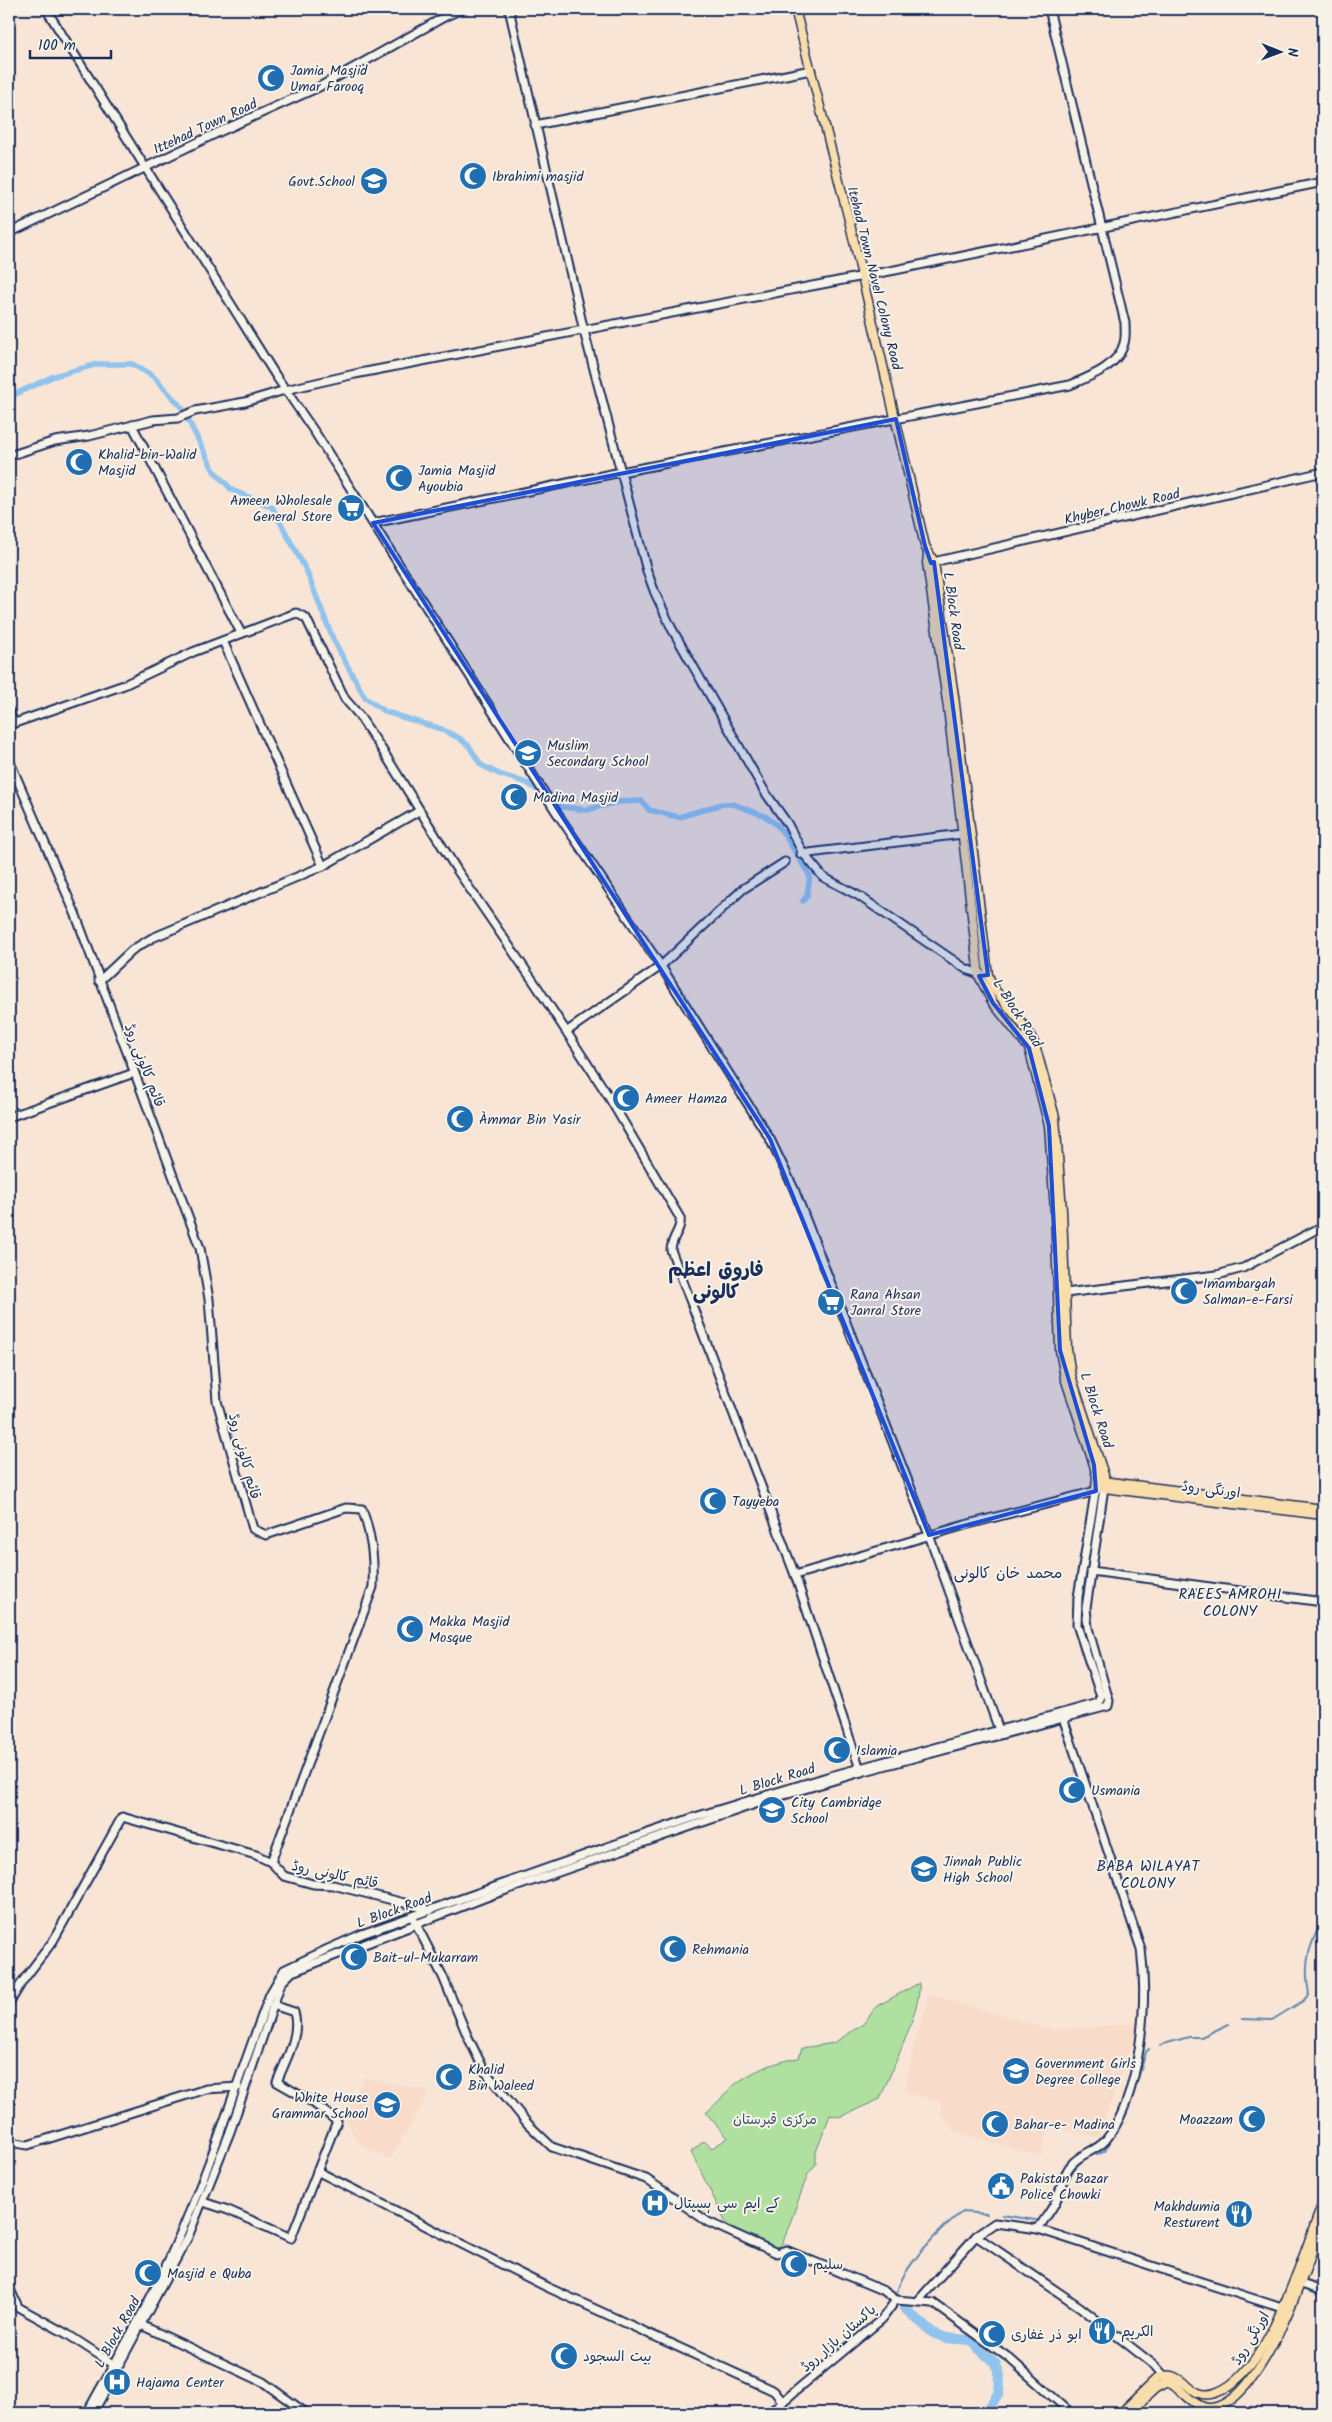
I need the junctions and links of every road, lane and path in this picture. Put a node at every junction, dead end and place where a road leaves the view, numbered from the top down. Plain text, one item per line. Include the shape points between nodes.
1 (46, 9) edge
2 (462, 9) edge
3 (509, 9) edge
4 (795, 9) edge
5 (1049, 9) edge
6 (810, 70) junction
7 (536, 125) junction
8 (144, 168) junction
9 (1323, 182) edge
10 (1103, 229) junction
11 (9, 233) edge
12 (863, 277) junction
13 (584, 331) junction
14 (285, 390) junction
15 (896, 419) junction
16 (132, 425) junction
17 (9, 456) edge
18 (621, 472) junction
19 (1323, 472) edge
20 (373, 523) junction
21 (928, 554) joint
22 (930, 563) junction
23 (241, 633) junction
24 (223, 641) junction
25 (9, 711) edge
26 (12, 724) edge
27 (9, 760) edge
28 (419, 811) junction
29 (962, 834) junction
30 (802, 854) junction
31 (785, 862) dead end
32 (323, 866) junction
33 (661, 966) junction
34 (984, 975) junction
35 (99, 981) junction
36 (1028, 1031) junction
37 (566, 1032) junction
38 (1020, 1037) junction
39 (134, 1073) junction
40 (9, 1117) edge
41 (1323, 1226) edge
42 (1065, 1293) junction
43 (1100, 1486) junction
44 (1323, 1509) edge
45 (1323, 1515) edge
46 (929, 1535) junction
47 (1091, 1571) junction
48 (795, 1575) junction
49 (1323, 1602) edge
50 (1063, 1718) junction
51 (999, 1730) junction
52 (860, 1770) junction
53 (271, 1862) junction
54 (429, 1910) junction
55 (412, 1916) junction
56 (436, 1916) junction
57 (416, 1923) junction
58 (9, 2004) edge
59 (273, 2005) junction
60 (238, 2087) junction
61 (9, 2142) edge
62 (317, 2171) junction
63 (202, 2202) junction
64 (1323, 2203) edge
65 (1323, 2222) edge
66 (1038, 2229) junction
67 (976, 2236) junction
68 (1301, 2284) junction
69 (9, 2286) edge
70 (1323, 2291) edge
71 (896, 2300) junction
72 (917, 2302) junction
73 (1282, 2308) junction
74 (139, 2324) junction
75 (113, 2364) junction
76 (1167, 2379) junction
77 (783, 2402) junction
78 (87, 2413) edge
79 (93, 2413) edge
80 (306, 2413) edge
81 (769, 2413) edge
82 (1071, 2413) edge
83 (1121, 2413) edge
84 (1132, 2413) edge

1 - 8 street
2 - 8 street, Ittehad Town Road via 319,87
3 - 7 street
4 - 6 main road, Itehad Town Navel Colony Road
5 - 10 street
6 - 7 street
6 - 12 main road, Itehad Town Navel Colony Road
7 - 13 street
8 - 11 street, Ittehad Town Road
8 - 14 street
9 - 10 street
10 - 12 street
10 - 15 street via 1125,323 1125,342 1113,360 1094,374 1070,384
12 - 13 street
12 - 15 main road, Itehad Town Navel Colony Road
13 - 14 street
13 - 18 street
14 - 16 street via 178,418
14 - 20 street
15 - 18 street
15 - 21 main road, Itehad Town Navel Colony Road
16 - 17 street via 55,441
16 - 23 street
18 - 20 street
18 - 30 street via 654,593
19 - 22 street, Khyber Chowk Road
20 - 33 street via 557,813
21 - 22 main road, L Block Road
22 - 29 main road, L Block Road
22 - 34 main road, L Block Road via 954,696
23 - 24 street
23 - 28 street via 296,613 306,618 345,699 381,748
24 - 26 street via 124,685
24 - 32 street
25 - 26 street
27 - 35 street, قائم کالونی روڈ via 72,905
28 - 32 street
28 - 37 street
29 - 30 street
29 - 34 main road, L Block Road
30 - 34 street via 823,877
31 - 33 street via 743,889
32 - 35 street via 152,938 132,950
33 - 37 street
33 - 46 street via 770,1139 794,1189
34 - 36 main road, L Block Road
34 - 38 main road, L Block Road via 993,1003
35 - 39 street, قائم کالونی روڈ
36 - 38 main road
36 - 42 main road, L Block Road via 1037,1050 1057,1125
37 - 48 street via 609,1096 680,1218 681,1225 672,1238 671,1250
38 - 43 main road, L Block Road via 1030,1051 1049,1126 1063,1371
39 - 40 street
39 - 53 street, قائم کالونی روڈ via 200,1248 210,1299 217,1401 253,1529 266,1535 346,1508 362,1509 374,1551 373,1587
41 - 42 street via 1243,1268 1217,1275
42 - 43 main road, L Block Road via 1071,1376 1096,1446
43 - 44 main road, اورنگی روڈ
43 - 45 main road, اورنگی روڈ
43 - 46 street
43 - 47 street, L Block Road
43 - 51 street, L Block Road via 1078,1597 1077,1625 1101,1701
46 - 48 street
46 - 51 street
47 - 49 street
47 - 50 street, L Block Road via 1086,1619 1109,1704 1105,1708
48 - 52 street
50 - 52 street, L Block Road
50 - 66 street via 1141,1949 1145,1987 1142,2037 1128,2096 1106,2140 1069,2166 1055,2204
51 - 52 street, L Block Road
52 - 54 street, L Block Road via 694,1817
52 - 56 street, L Block Road
53 - 54 street, قائم کالونی روڈ via 284,1876
53 - 58 street via 122,1817 53,1941
54 - 55 street, L Block Road
54 - 56 street, قائم کالونی روڈ
55 - 57 street
55 - 60 street, L Block Road via 345,1941 282,1971 270,1994
56 - 57 street, L Block Road
57 - 59 street, L Block Road via 292,1972 281,1983
57 - 71 street via 484,2070 528,2124 552,2147 646,2180 727,2232 777,2253 786,2250 884,2291
59 - 62 street via 294,2012 297,2020 296,2032 277,2082 337,2121
59 - 63 street, L Block Road via 230,2132
60 - 61 street via 206,2089 28,2145
60 - 74 street, L Block Road via 176,2246
62 - 63 street via 291,2238
62 - 77 street via 547,2287 774,2391
63 - 74 street, L Block Road via 188,2237
64 - 73 main road, اورنگی روڈ via 1295,2283
65 - 68 main road, اورنگی روڈ
66 - 67 street via 995,2223
66 - 73 street
67 - 72 street
67 - 76 street via 1052,2286
68 - 70 street
68 - 76 main road, اورنگی روڈ via 1267,2358 1256,2374 1221,2405 1200,2406
69 - 75 street via 18,2307
71 - 72 street
71 - 77 street, پاکستان بازار روڈ via 882,2318
72 - 82 street via 933,2303 1009,2358
73 - 76 main road, اورنگی روڈ via 1249,2368 1233,2385 1204,2395 1174,2376
74 - 75 street, L Block Road
74 - 79 street, L Block Road
74 - 80 street via 262,2382
75 - 78 street, L Block Road
76 - 83 main road via 1158,2378
76 - 84 main road
77 - 81 street, پاکستان بازار روڈ

